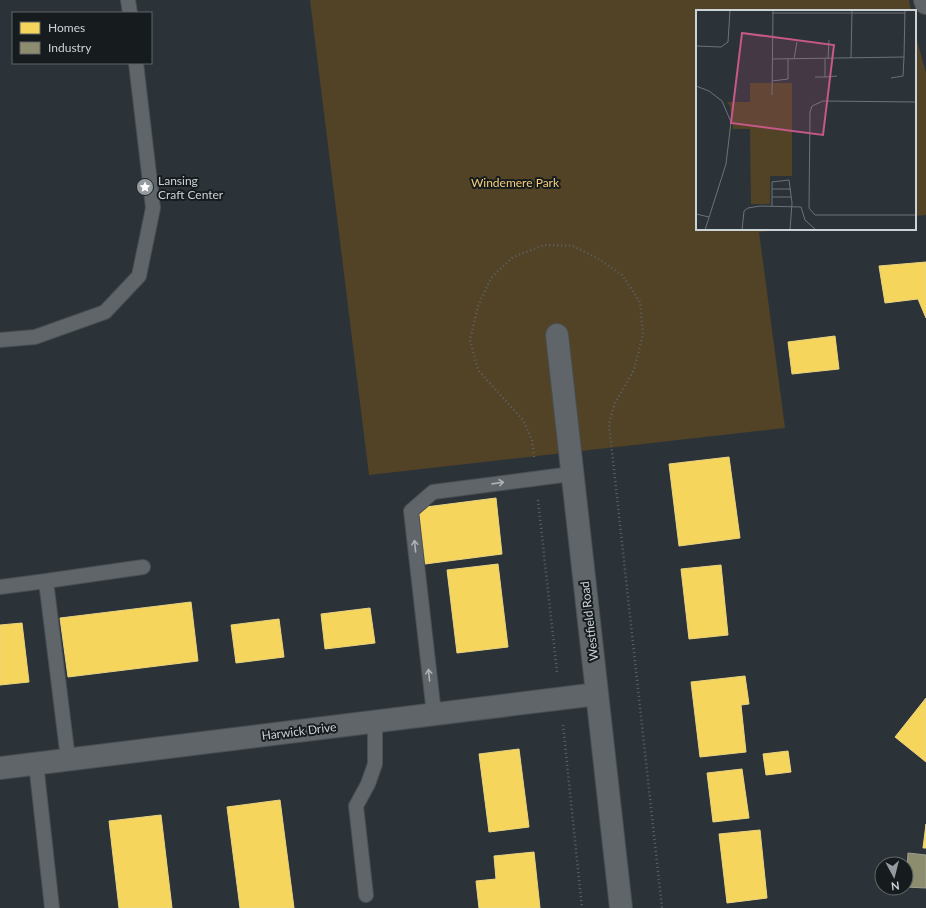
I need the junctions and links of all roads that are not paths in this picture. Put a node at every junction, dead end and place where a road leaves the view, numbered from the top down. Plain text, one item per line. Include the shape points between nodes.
1 (128, 0) edge
2 (130, 12) edge
3 (136, 64) edge
4 (557, 335) dead end
5 (0, 340) edge
6 (572, 474) junction
7 (143, 567) dead end
8 (46, 581) junction
9 (0, 587) edge
10 (597, 694) junction
11 (434, 714) junction
12 (375, 721) junction
13 (68, 760) junction
14 (36, 764) junction
15 (0, 768) edge
16 (366, 895) dead end
17 (52, 908) edge
18 (621, 908) edge

1 - 2 lane
3 - 5 lane via 153,208 139,276 105,312 35,336
4 - 6 street, Westfield Road
6 - 10 street, Westfield Road
11 -> 6 lane via 411,511 433,492
7 - 8 lane
8 - 9 lane
8 - 13 lane
10 - 11 street, Harwick Drive
10 - 18 street, Westfield Road
11 - 12 street, Harwick Drive
12 - 13 street, Harwick Drive
12 - 16 lane via 375,764 356,806
13 - 14 street, Harwick Drive
14 - 15 street, Harwick Drive
14 - 17 lane

